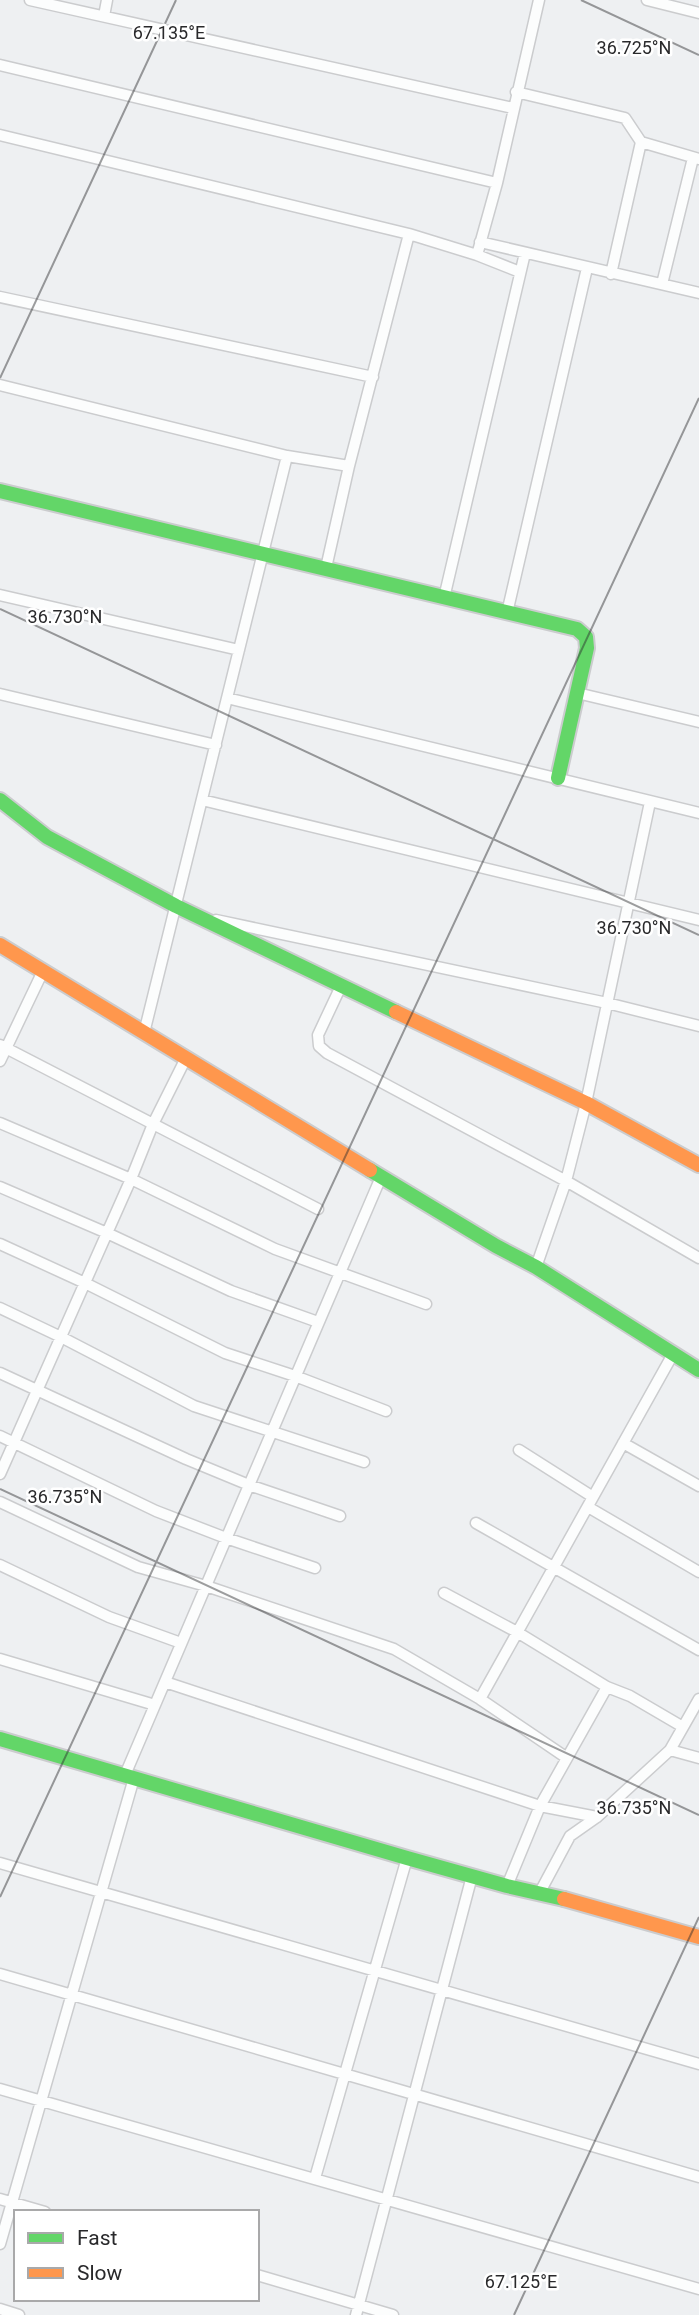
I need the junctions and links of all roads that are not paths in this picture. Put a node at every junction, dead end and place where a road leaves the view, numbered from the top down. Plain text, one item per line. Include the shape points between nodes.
1 (30, 0) edge
2 (107, 0) edge
3 (538, 0) edge
4 (647, 0) edge
5 (699, 13) edge
6 (104, 16) junction
7 (0, 65) edge
8 (516, 92) junction
9 (513, 108) junction
10 (0, 135) edge
11 (641, 142) junction
12 (696, 158) edge
13 (497, 183) junction
14 (409, 233) junction
15 (480, 242) junction
16 (525, 253) junction
17 (477, 255) junction
18 (587, 268) junction
19 (520, 272) junction
20 (611, 274) junction
21 (662, 284) junction
22 (699, 293) edge
23 (0, 298) edge
24 (373, 377) junction
25 (0, 385) edge
26 (287, 456) junction
27 (349, 466) junction
28 (0, 491) edge
29 (263, 553) junction
30 (326, 568) junction
31 (0, 595) edge
32 (444, 598) junction
33 (507, 613) junction
34 (239, 650) junction
35 (577, 693) junction
36 (0, 694) edge
37 (227, 698) junction
38 (699, 722) edge
39 (216, 745) junction
40 (558, 778) junction
41 (0, 800) edge
42 (202, 800) junction
43 (650, 802) junction
44 (699, 813) edge
45 (629, 902) junction
46 (176, 906) junction
47 (195, 916) junction
48 (699, 920) edge
49 (0, 945) edge
50 (44, 971) junction
51 (341, 986) junction
52 (607, 1003) junction
53 (699, 1026) edge
54 (144, 1033) junction
55 (3, 1047) edge
56 (186, 1058) junction
57 (0, 1062) edge
58 (586, 1103) junction
59 (0, 1123) edge
60 (153, 1124) junction
61 (699, 1165) edge
62 (381, 1177) junction
63 (131, 1179) junction
64 (566, 1181) junction
65 (0, 1187) edge
66 (318, 1209) dead end
67 (107, 1233) junction
68 (0, 1244) edge
69 (699, 1258) edge
70 (536, 1267) junction
71 (339, 1273) junction
72 (85, 1283) junction
73 (426, 1304) dead end
74 (0, 1308) edge
75 (318, 1322) junction
76 (61, 1337) junction
77 (674, 1354) junction
78 (699, 1370) edge
79 (0, 1373) edge
80 (295, 1376) junction
81 (37, 1390) junction
82 (386, 1410) dead end
83 (272, 1431) junction
84 (0, 1436) edge
85 (14, 1443) junction
86 (624, 1443) junction
87 (519, 1450) dead end
88 (364, 1462) dead end
89 (0, 1474) edge
90 (249, 1485) junction
91 (699, 1486) edge
92 (0, 1502) edge
93 (591, 1502) junction
94 (340, 1516) dead end
95 (476, 1523) dead end
96 (226, 1538) junction
97 (0, 1565) edge
98 (315, 1567) dead end
99 (554, 1567) junction
100 (699, 1572) edge
101 (206, 1586) junction
102 (444, 1593) dead end
103 (517, 1632) junction
104 (181, 1643) junction
105 (699, 1650) edge
106 (0, 1659) edge
107 (165, 1682) junction
108 (607, 1687) junction
109 (480, 1699) junction
110 (699, 1699) edge
111 (155, 1704) junction
112 (683, 1727) junction
113 (0, 1739) edge
114 (670, 1750) junction
115 (567, 1758) junction
116 (699, 1758) edge
117 (130, 1776) junction
118 (540, 1806) junction
119 (597, 1817) junction
120 (407, 1858) junction
121 (0, 1863) edge
122 (472, 1876) junction
123 (507, 1886) junction
124 (102, 1892) junction
125 (540, 1892) junction
126 (699, 1937) edge
127 (374, 1971) junction
128 (0, 1974) edge
129 (442, 1989) junction
130 (73, 1994) junction
131 (699, 2064) edge
132 (345, 2074) junction
133 (0, 2089) edge
134 (414, 2095) junction
135 (41, 2101) junction
136 (699, 2177) edge
137 (315, 2178) junction
138 (0, 2199) edge
139 (386, 2199) junction
140 (12, 2202) junction
141 (38, 2210) edge
142 (0, 2244) edge
143 (259, 2276) edge
144 (699, 2289) edge
145 (0, 2309) edge
146 (357, 2310) edge
147 (19, 2315) edge
148 (393, 2315) edge

1 - 6 street
2 - 6 street
3 - 8 street
4 - 5 street
6 - 9 street
7 - 13 street
8 - 9 street
8 - 11 street via 625,118
9 - 13 street
10 - 14 street
11 - 12 street
11 - 20 street
12 - 21 street
13 - 15 street
14 - 17 street
14 - 24 street
15 - 16 street
15 - 17 street
16 - 18 street
16 - 19 street
17 - 19 street
18 - 20 street
18 - 33 street
19 - 32 street
20 - 21 street
21 - 22 street
23 - 24 street
24 - 27 street
25 - 26 street
26 - 27 street
26 - 29 street
27 - 30 street
28 - 29 street
29 - 30 street
29 - 34 street
30 - 32 street
31 - 34 street
32 - 33 street
33 - 35 street via 577,629 586,637
34 - 37 street
35 - 38 street
35 - 40 street
36 - 39 street
37 - 39 street
37 - 40 street
39 - 42 street
40 - 43 street
41 - 46 street via 47,837
42 - 45 street
42 - 46 street
43 - 44 street
43 - 45 street
45 - 48 street
45 - 52 street
46 - 47 street
46 - 54 street
47 - 51 street
47 - 52 street
49 - 50 street
50 - 54 street
50 - 55 street
51 - 58 street
51 - 64 street via 318,1035 319,1046 327,1053
52 - 53 street
52 - 58 street
54 - 56 street
55 - 57 street
55 - 60 street
56 - 60 street
56 - 62 street
58 - 61 street
58 - 64 street
59 - 63 street
60 - 63 street
60 - 66 street
62 - 70 street
62 - 71 street
63 - 67 street
63 - 71 street via 275,1249
64 - 69 street
64 - 70 street
65 - 67 street
67 - 72 street
67 - 75 street via 231,1291
68 - 72 street
70 - 77 street
71 - 73 street
71 - 75 street
72 - 76 street
72 - 80 street via 225,1353
74 - 76 street
75 - 80 street
76 - 81 street
76 - 83 street via 194,1406
77 - 78 street
77 - 86 street
79 - 81 street
80 - 82 street
80 - 83 street
81 - 85 street
81 - 90 street
83 - 88 street
83 - 90 street
84 - 85 street
85 - 89 street
85 - 96 street via 156,1511
86 - 91 street
86 - 93 street
87 - 93 street
90 - 94 street
90 - 96 street
92 - 101 street via 138,1567
93 - 99 street
93 - 100 street
95 - 99 street
96 - 98 street
96 - 101 street
97 - 104 street via 109,1616
99 - 103 street
99 - 105 street
101 - 104 street
101 - 109 street via 394,1649
102 - 103 street
103 - 108 street
103 - 109 street
104 - 107 street
106 - 111 street
107 - 111 street
107 - 118 street
108 - 112 street
108 - 115 street
109 - 115 street
110 - 112 street
111 - 117 street
112 - 114 street
113 - 117 street
114 - 116 street
114 - 119 street
115 - 118 street
117 - 120 street
117 - 124 street
118 - 119 street
118 - 123 street
119 - 125 street via 570,1836
120 - 122 street
120 - 127 street
121 - 124 street
122 - 123 street
122 - 129 street
123 - 125 street
124 - 127 street
124 - 130 street
125 - 126 street
127 - 129 street
127 - 132 street
128 - 130 street
129 - 131 street
129 - 134 street
130 - 132 street
130 - 135 street
132 - 134 street
132 - 137 street
133 - 135 street
134 - 136 street
134 - 139 street
135 - 137 street
135 - 140 street
137 - 139 street
138 - 140 street
139 - 144 street
139 - 146 street
140 - 141 street
140 - 142 street
143 - 146 street
145 - 147 street
146 - 148 street

